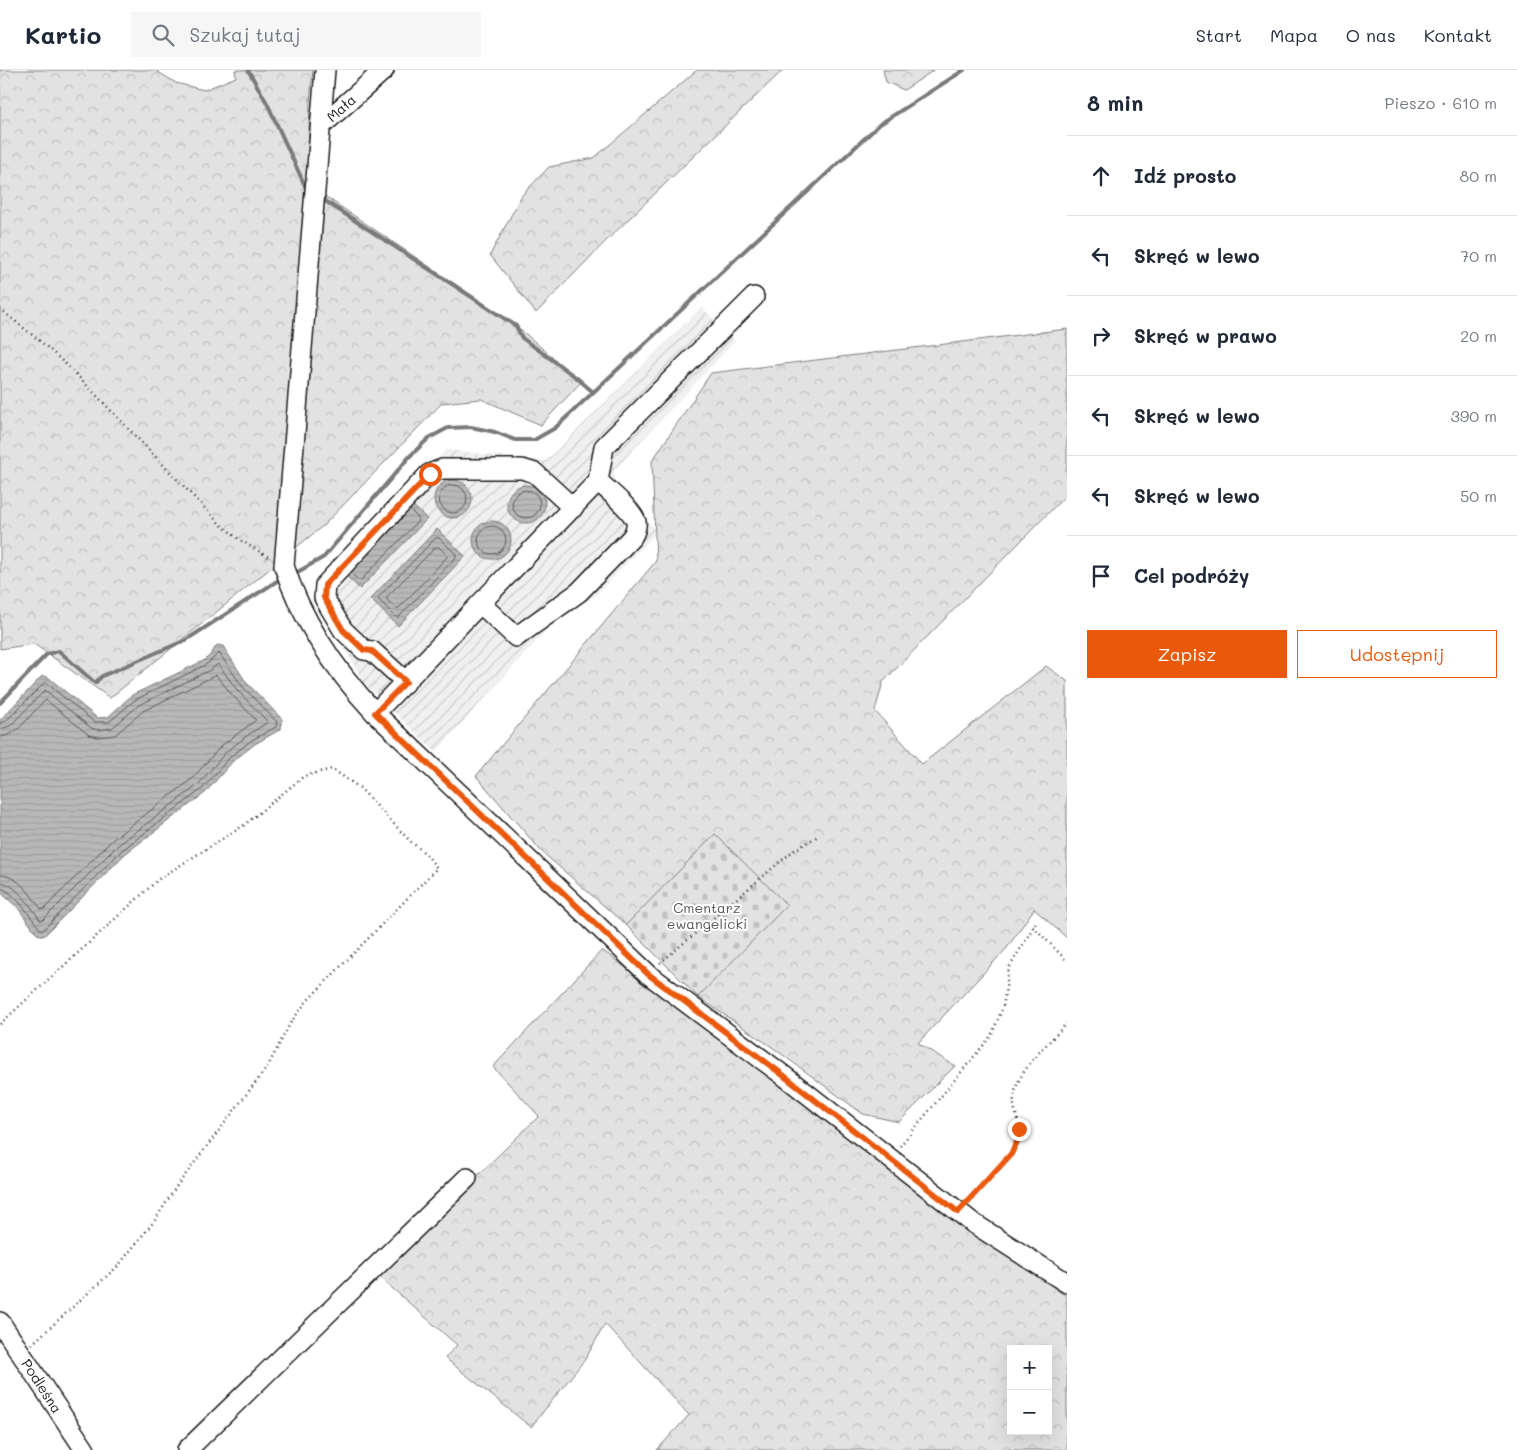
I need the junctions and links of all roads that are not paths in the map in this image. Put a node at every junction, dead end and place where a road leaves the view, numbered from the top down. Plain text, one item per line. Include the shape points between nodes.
1 (325, 70) edge
2 (384, 70) edge
3 (321, 126) junction
4 (754, 297) dead end
5 (598, 481) junction
6 (573, 508) junction
7 (481, 604) junction
8 (406, 682) junction
9 (375, 713) junction
10 (467, 1178) dead end
11 (1067, 1283) edge
12 (0, 1322) edge
13 (85, 1450) edge
14 (186, 1450) edge

1 - 3 street
2 - 3 street, Mała
3 - 9 street via 284,566 297,602 317,637
4 - 5 street via 604,447
5 - 6 street
5 - 7 street via 632,514 636,522 636,529 626,544 579,592 516,637
6 - 7 street
6 - 8 street via 535,473 522,469 442,469 430,474 325,585 324,592 324,598 343,630
7 - 8 street
8 - 9 street
9 - 11 street via 648,974 958,1212
10 - 14 street
12 - 13 street, Podleśna

